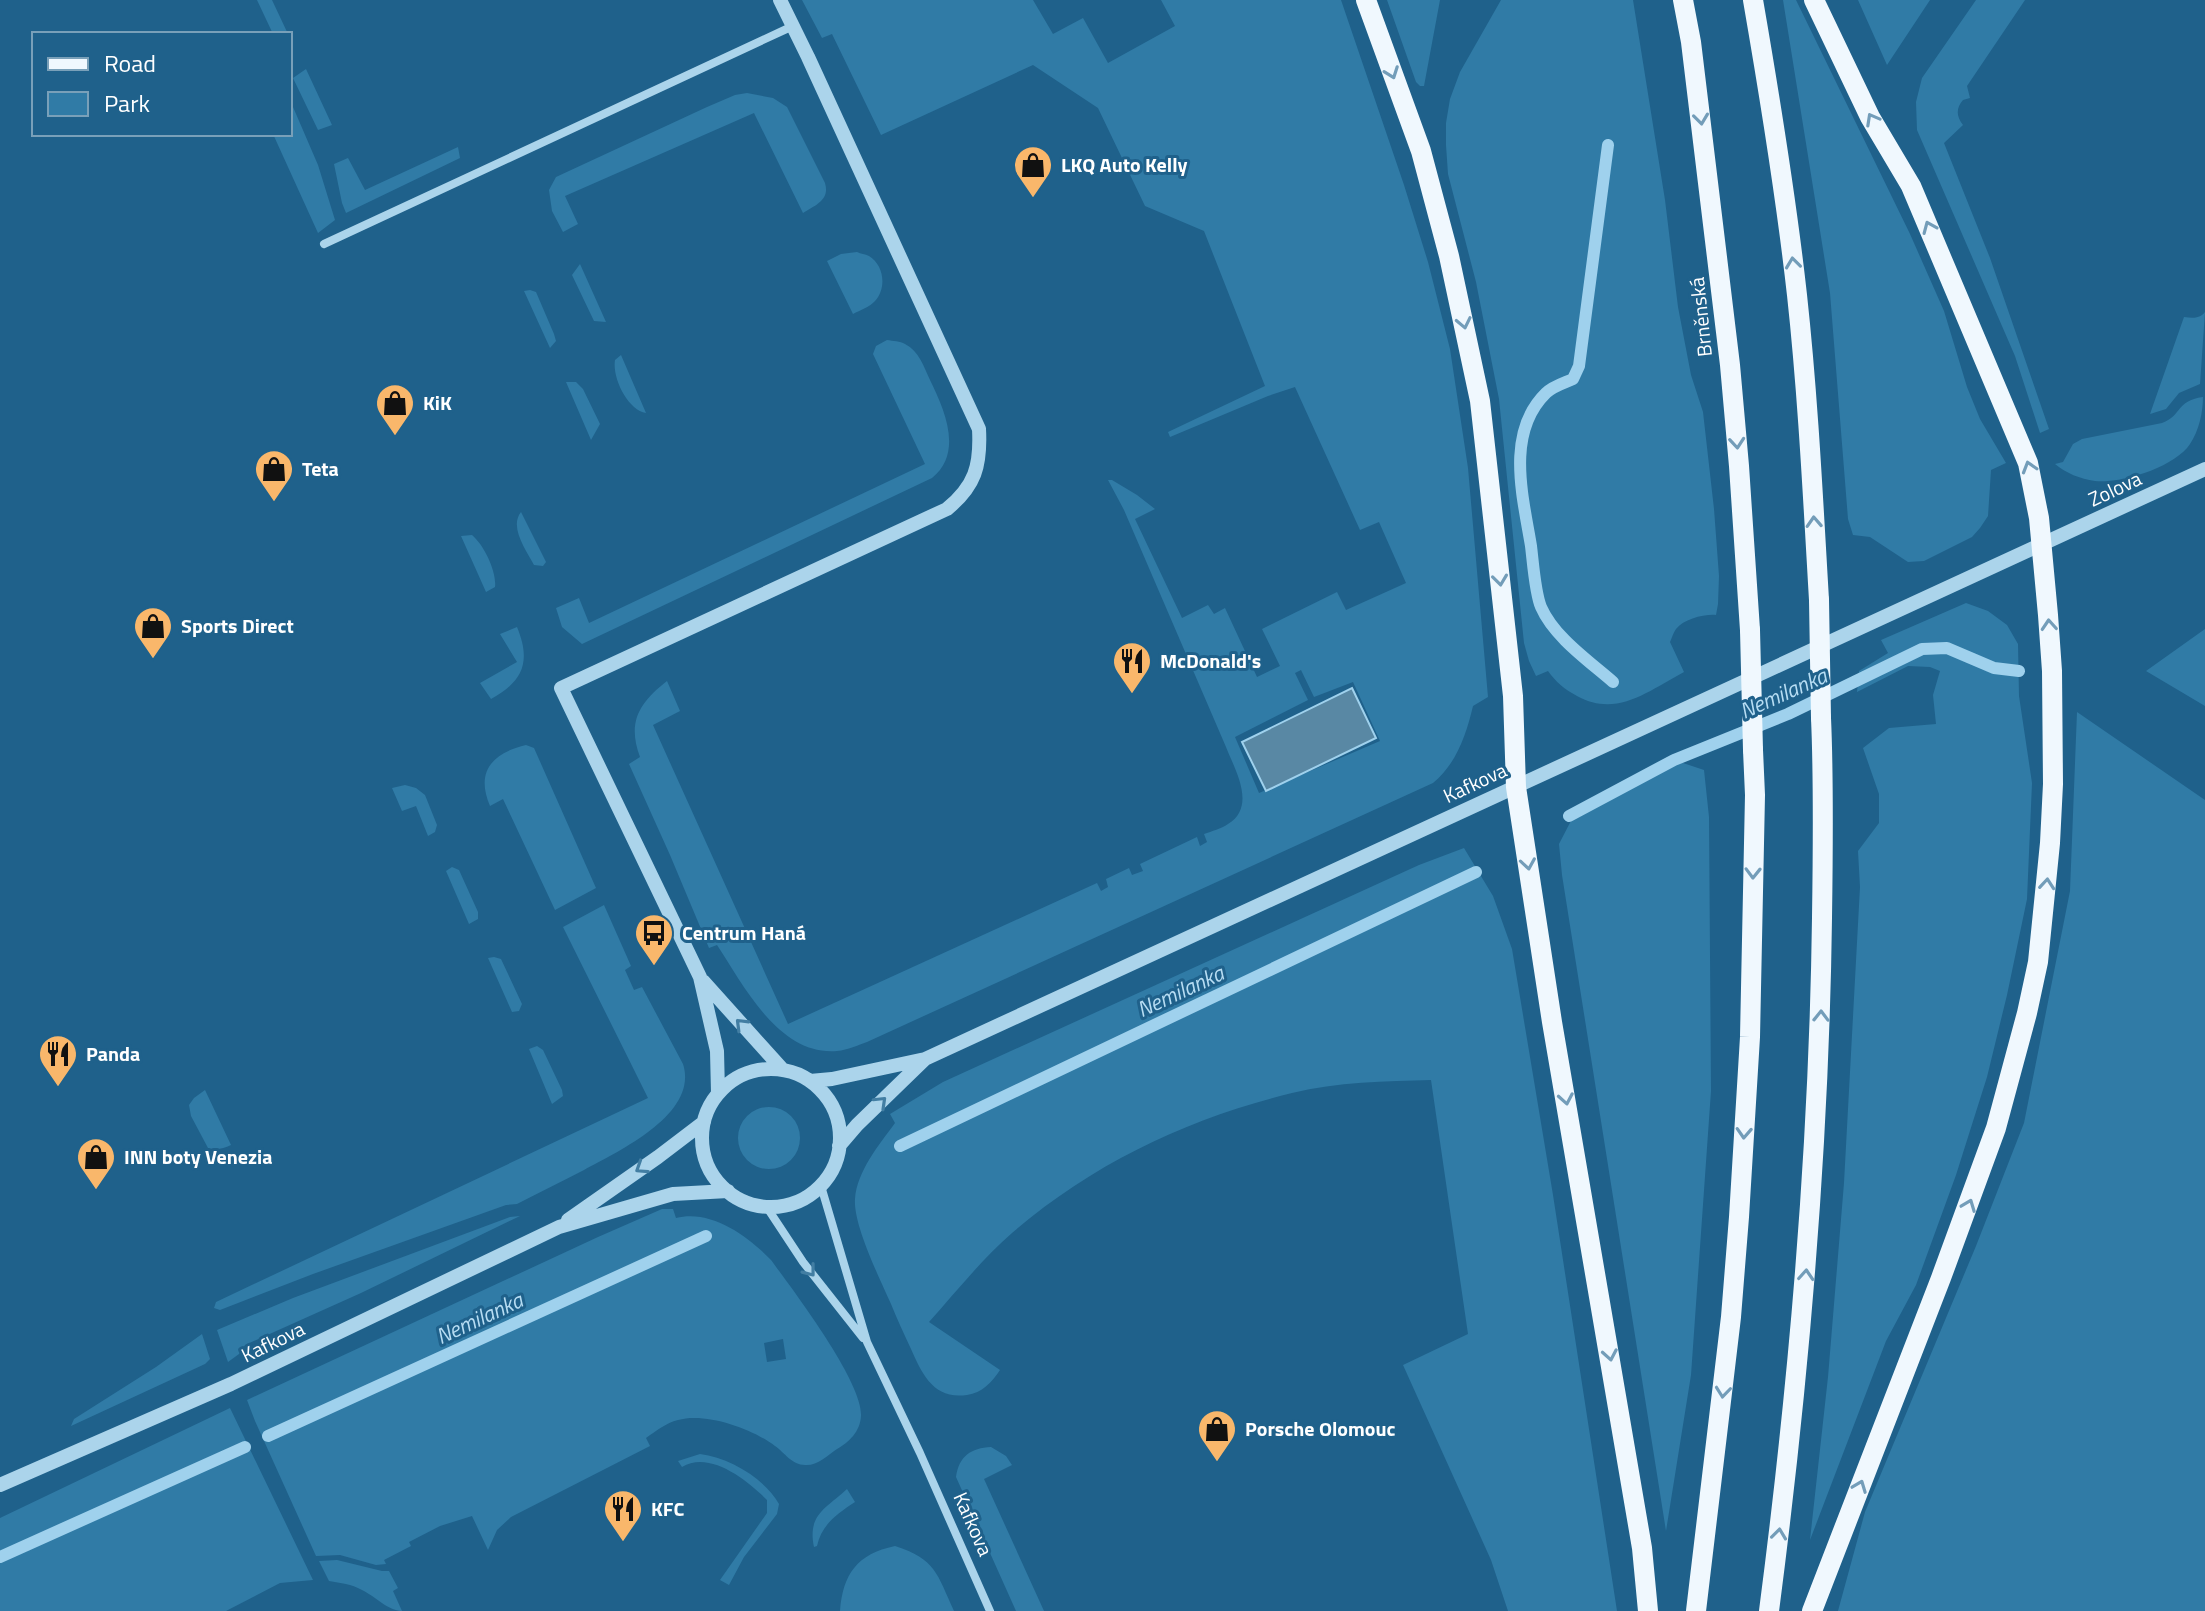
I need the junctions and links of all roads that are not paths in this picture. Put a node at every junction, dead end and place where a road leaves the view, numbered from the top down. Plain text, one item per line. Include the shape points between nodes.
1 (780, 0) edge
2 (1366, 0) edge
3 (1683, 0) edge
4 (1753, 0) edge
5 (1814, 0) edge
6 (793, 26) junction
7 (324, 244) dead end
8 (2205, 469) edge
9 (2042, 544) junction
10 (1516, 787) junction
11 (700, 977) junction
12 (925, 1059) junction
13 (783, 1070) junction
14 (810, 1081) junction
15 (718, 1093) junction
16 (704, 1122) junction
17 (839, 1146) junction
18 (821, 1186) junction
19 (728, 1191) junction
20 (766, 1206) junction
21 (559, 1227) junction
22 (867, 1342) junction
23 (0, 1485) edge
24 (990, 1611) edge
25 (1648, 1611) edge
26 (1696, 1611) edge
27 (1769, 1611) edge
28 (1812, 1611) edge

1 - 6 street
2 -> 10 main road via 1421,151 1480,401 1513,696
3 -> 26 main road, Brněnská, bridge via 1739,466 1755,795 1750,1037 1739,1217
27 -> 4 main road, bridge via 1812,1192 1821,1027 1824,769 1819,600 1797,297
9 -> 5 main road via 2028,463 1993,377 1911,186 1870,117
6 - 7 street
6 - 11 street via 979,429 980,451 965,494 947,509 561,688
8 - 9 street, Zolova
9 - 10 street, Kafkova
28 -> 9 main road via 1975,1189 2038,962 2053,784 2052,671
10 - 12 street, Kafkova
10 -> 25 main road via 1642,1548
13 -> 11 street
11 - 15 street via 717,1051
12 - 14 street, Kafkova
17 -> 12 street, Kafkova
13 - 14 street
13 - 15 street via 753,1071
14 - 17 street via 834,1110
15 - 16 street, Kafkova
16 - 19 street via 707,1161
16 -> 21 street, Kafkova
17 - 18 street, Kafkova
18 - 20 street via 795,1202
18 - 22 street
19 - 20 street, Kafkova
19 - 21 street, Kafkova via 673,1194
20 -> 22 street
21 - 23 street, Kafkova via 231,1384
22 - 24 street, Kafkova

